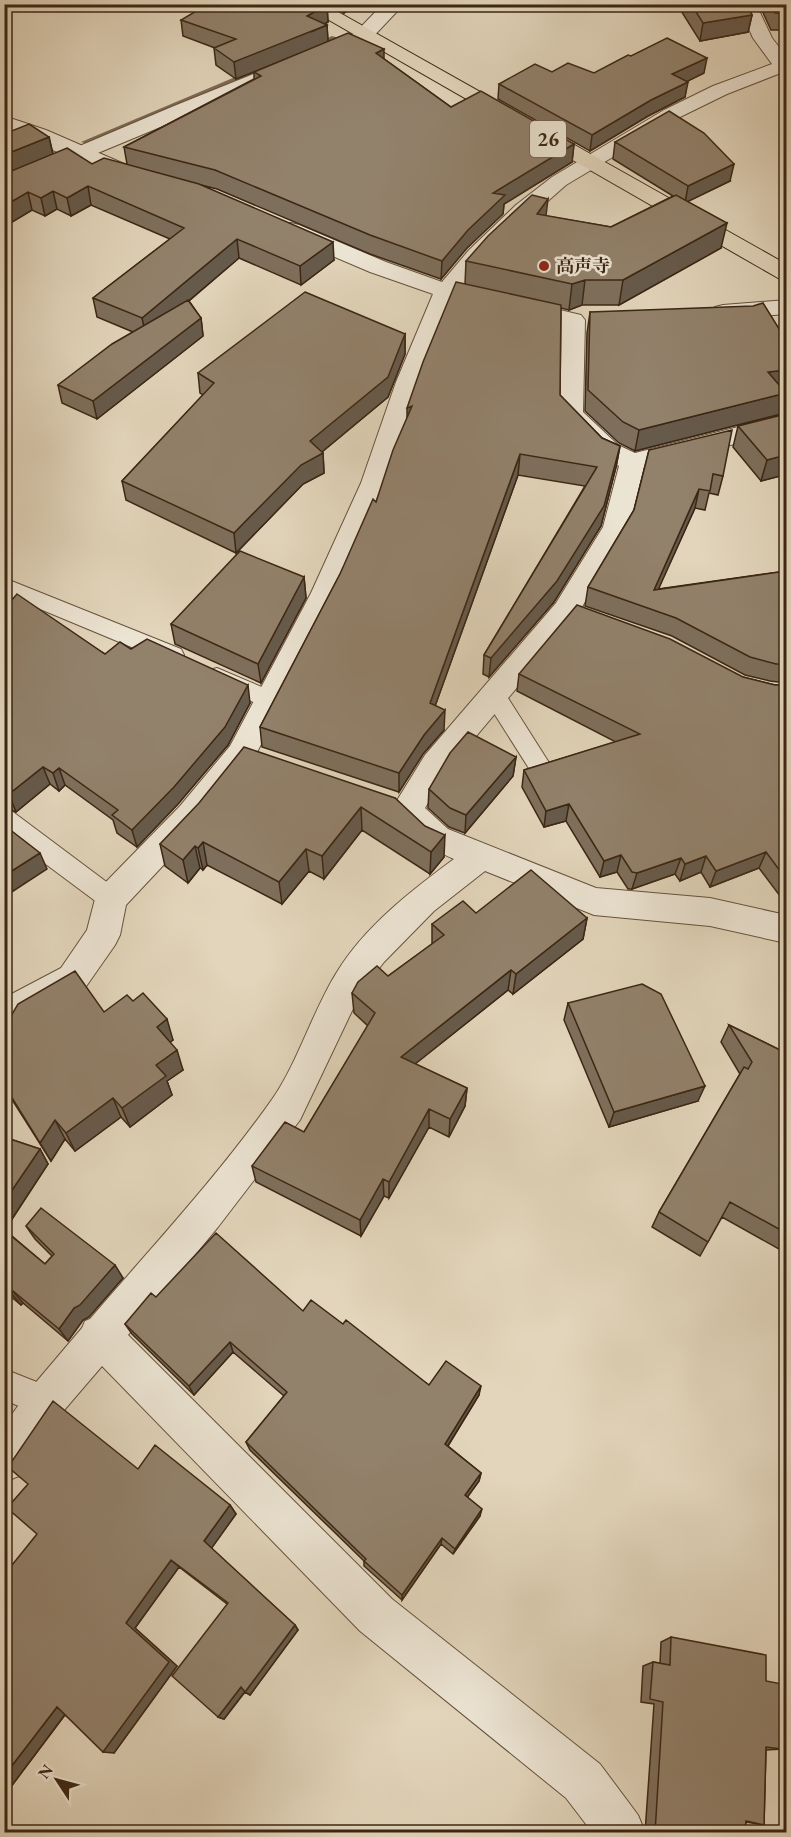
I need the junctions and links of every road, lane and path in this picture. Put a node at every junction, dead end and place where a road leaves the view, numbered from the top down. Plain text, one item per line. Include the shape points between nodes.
1 (310, 4) edge
2 (395, 4) edge
3 (747, 4) edge
4 (363, 36) junction
5 (786, 65) edge
6 (4, 122) edge
7 (82, 154) junction
8 (590, 163) junction
9 (154, 182) edge
10 (4, 186) edge
11 (269, 221) edge
12 (786, 273) edge
13 (446, 291) junction
14 (786, 307) edge
15 (697, 314) edge
16 (786, 423) edge
17 (632, 462) junction
18 (4, 585) edge
19 (493, 693) junction
20 (270, 700) junction
21 (241, 754) junction
22 (538, 764) edge
23 (272, 765) edge
24 (377, 800) edge
25 (407, 810) junction
26 (4, 819) edge
27 (480, 857) junction
28 (111, 899) junction
29 (786, 929) edge
30 (4, 1015) edge
31 (99, 1335) junction
32 (4, 1384) edge
33 (45, 1401) junction
34 (4, 1461) edge
35 (621, 1833) edge

1 - 4 main road, 26
2 - 4 street
3 - 5 street via 753,22 778,60
4 - 7 street
4 - 8 main road, 26
5 - 8 street via 671,114
6 - 7 street via 35,131
7 - 9 street
7 - 10 street
8 - 12 main road, 26
8 - 13 street via 559,181 524,210
11 - 13 street via 361,261
13 - 17 street via 583,317 571,414 609,451
13 - 20 street via 408,382 374,483 325,593
14 - 15 street
16 - 17 street
17 - 19 street via 616,528 577,614
18 - 20 lane via 151,645
19 - 22 lane
19 - 25 street via 436,763
20 - 21 street
21 - 23 street
21 - 28 street via 191,815
24 - 25 street
25 - 27 street via 437,838
26 - 28 lane
27 - 29 street via 594,901 710,912
27 - 31 street via 422,901 372,952 349,982 287,1107 205,1214
28 - 30 street via 103,936 74,978
31 - 33 street
31 - 35 street via 376,1615 583,1781
32 - 33 lane
33 - 34 street

